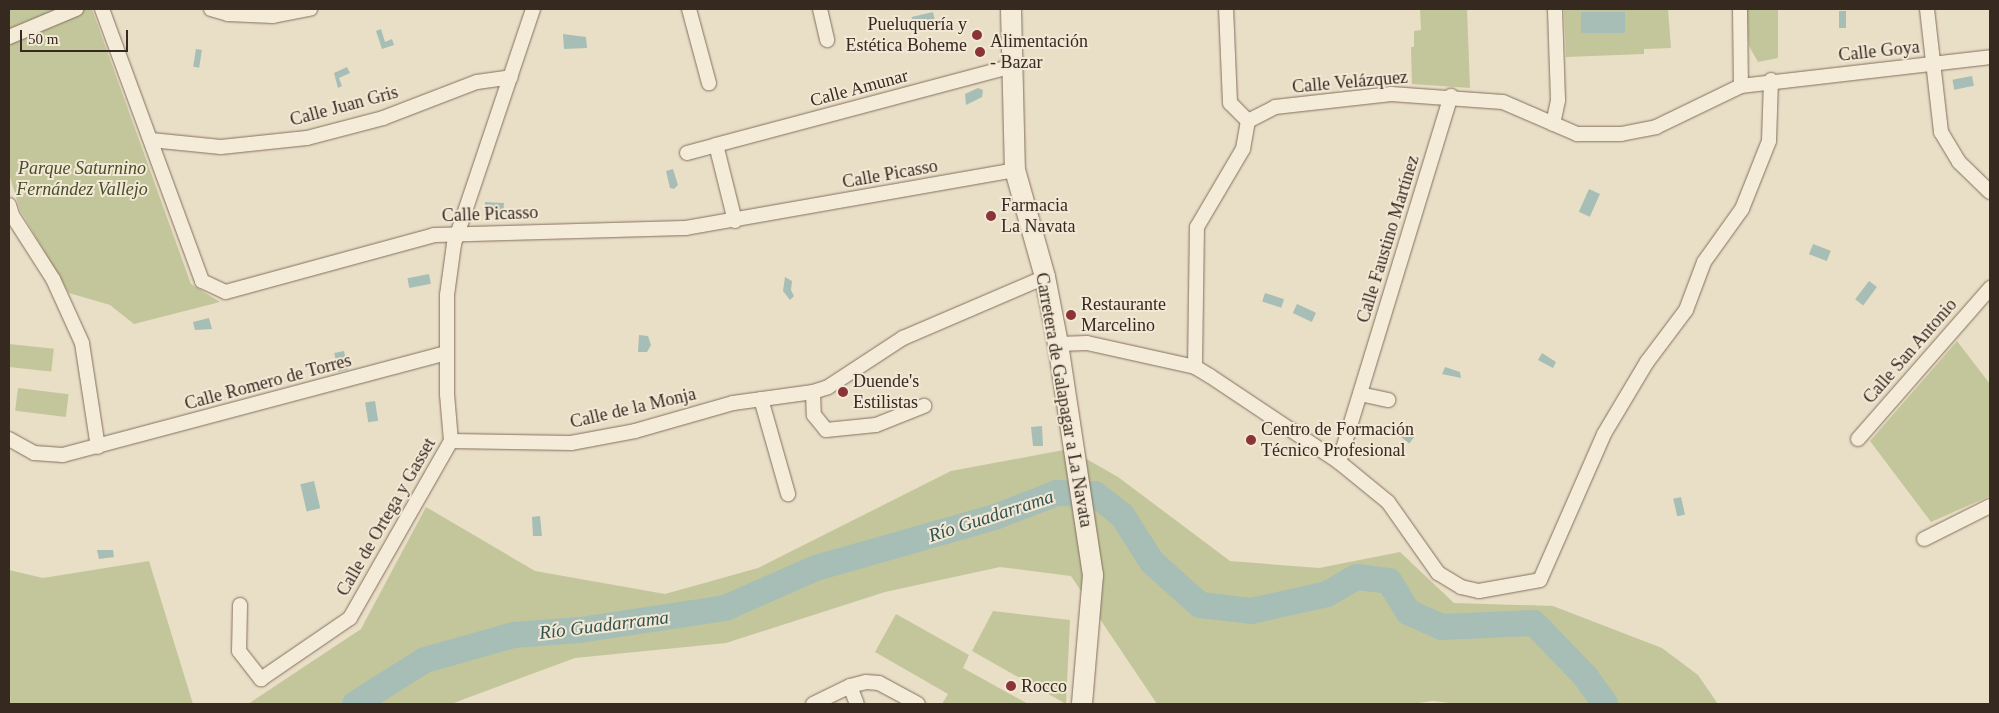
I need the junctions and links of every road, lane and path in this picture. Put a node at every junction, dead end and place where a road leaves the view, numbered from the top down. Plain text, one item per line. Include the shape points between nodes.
1 (76, 9) edge
2 (102, 9) edge
3 (211, 9) edge
4 (310, 9) edge
5 (533, 9) edge
6 (689, 9) edge
7 (820, 9) edge
8 (1011, 9) edge
9 (1226, 9) edge
10 (1555, 9) edge
11 (1740, 9) edge
12 (1928, 9) edge
13 (9, 37) edge
14 (827, 40) dead end
15 (1990, 57) edge
16 (1933, 65) junction
17 (1012, 66) junction
18 (511, 77) junction
19 (1771, 80) junction
20 (709, 83) dead end
21 (1741, 86) junction
22 (1452, 96) junction
23 (1248, 121) junction
24 (1553, 124) junction
25 (151, 140) junction
26 (716, 145) junction
27 (687, 153) dead end
28 (1015, 170) junction
29 (1990, 192) edge
30 (9, 206) edge
31 (735, 221) junction
32 (459, 232) junction
33 (1045, 277) junction
34 (1990, 288) edge
35 (1058, 344) junction
36 (447, 353) junction
37 (1195, 367) junction
38 (813, 392) junction
39 (1360, 394) junction
40 (761, 399) junction
41 (1388, 400) dead end
42 (924, 406) dead end
43 (9, 439) edge
44 (1858, 439) dead end
45 (451, 441) junction
46 (98, 448) junction
47 (1339, 462) junction
48 (788, 494) dead end
49 (1990, 506) edge
50 (1924, 538) dead end
51 (240, 605) dead end
52 (850, 686) junction
53 (813, 704) edge
54 (857, 704) edge
55 (918, 704) edge
56 (1082, 704) edge

1 - 13 street
2 - 25 street, Calle Picasso
3 - 4 street via 228,14 273,16
5 - 18 street, Calle de Ortega y Gasset
6 - 20 street
7 - 14 street
8 - 17 main road, Carretera de Galapagar a La Navata
9 - 23 street via 1230,102
10 - 24 street via 1558,100
11 - 21 street
12 - 16 street
15 - 16 street, Calle Goya
16 - 19 street, Calle Goya
16 - 29 street via 1940,132 1959,162
17 - 26 street, Calle Amunar
17 - 28 main road, Carretera de Galapagar a La Navata
18 - 25 street, Calle Juan Gris via 477,82 383,118 307,138 221,147
18 - 32 street, Calle de Ortega y Gasset
19 - 21 street, Calle Goya
19 - 47 street via 1769,141 1742,209 1704,262 1686,310 1647,362 1604,434 1540,580 1479,591 1461,588 1438,573 1388,502
21 - 24 street, Calle Velázquez via 1656,127 1621,134 1577,134
22 - 23 street, Calle Velázquez via 1391,94 1275,107
22 - 24 street, Calle Velázquez via 1502,102
22 - 39 street, Calle Faustino Martínez
23 - 37 street via 1243,149 1197,227
25 - 32 street, Calle Picasso via 202,281 226,292 434,235
26 - 27 street, Calle Amunar
26 - 31 street
28 - 31 street, Calle Picasso
28 - 33 main road, Carretera de Galapagar a La Navata
30 - 46 street via 12,216 53,279 82,343
31 - 32 street, Calle Picasso via 686,228
32 - 36 street, Calle de Ortega y Gasset via 454,244 447,294
33 - 35 main road, Carretera de Galapagar a La Navata
33 - 38 street, Calle de la Monja via 903,338 828,387
34 - 44 street, Calle San Antonio
35 - 37 street via 1087,343
35 - 56 main road, Carretera de Galapagar a La Navata via 1093,575
36 - 45 street, Calle de Ortega y Gasset
36 - 46 street, Calle Romero de Torres
37 - 47 street
38 - 40 street, Calle de la Monja
38 - 42 street via 814,415 826,430 876,425
39 - 41 street
39 - 47 street, Calle Faustino Martínez
40 - 45 street, Calle de la Monja via 733,403 635,431 571,443
40 - 48 street
43 - 46 street, Calle Romero de Torres via 34,453 62,455
45 - 51 street, Calle de Ortega y Gasset via 350,618 261,680 239,651
49 - 50 street
52 - 53 street
52 - 54 street
52 - 55 street via 879,683

